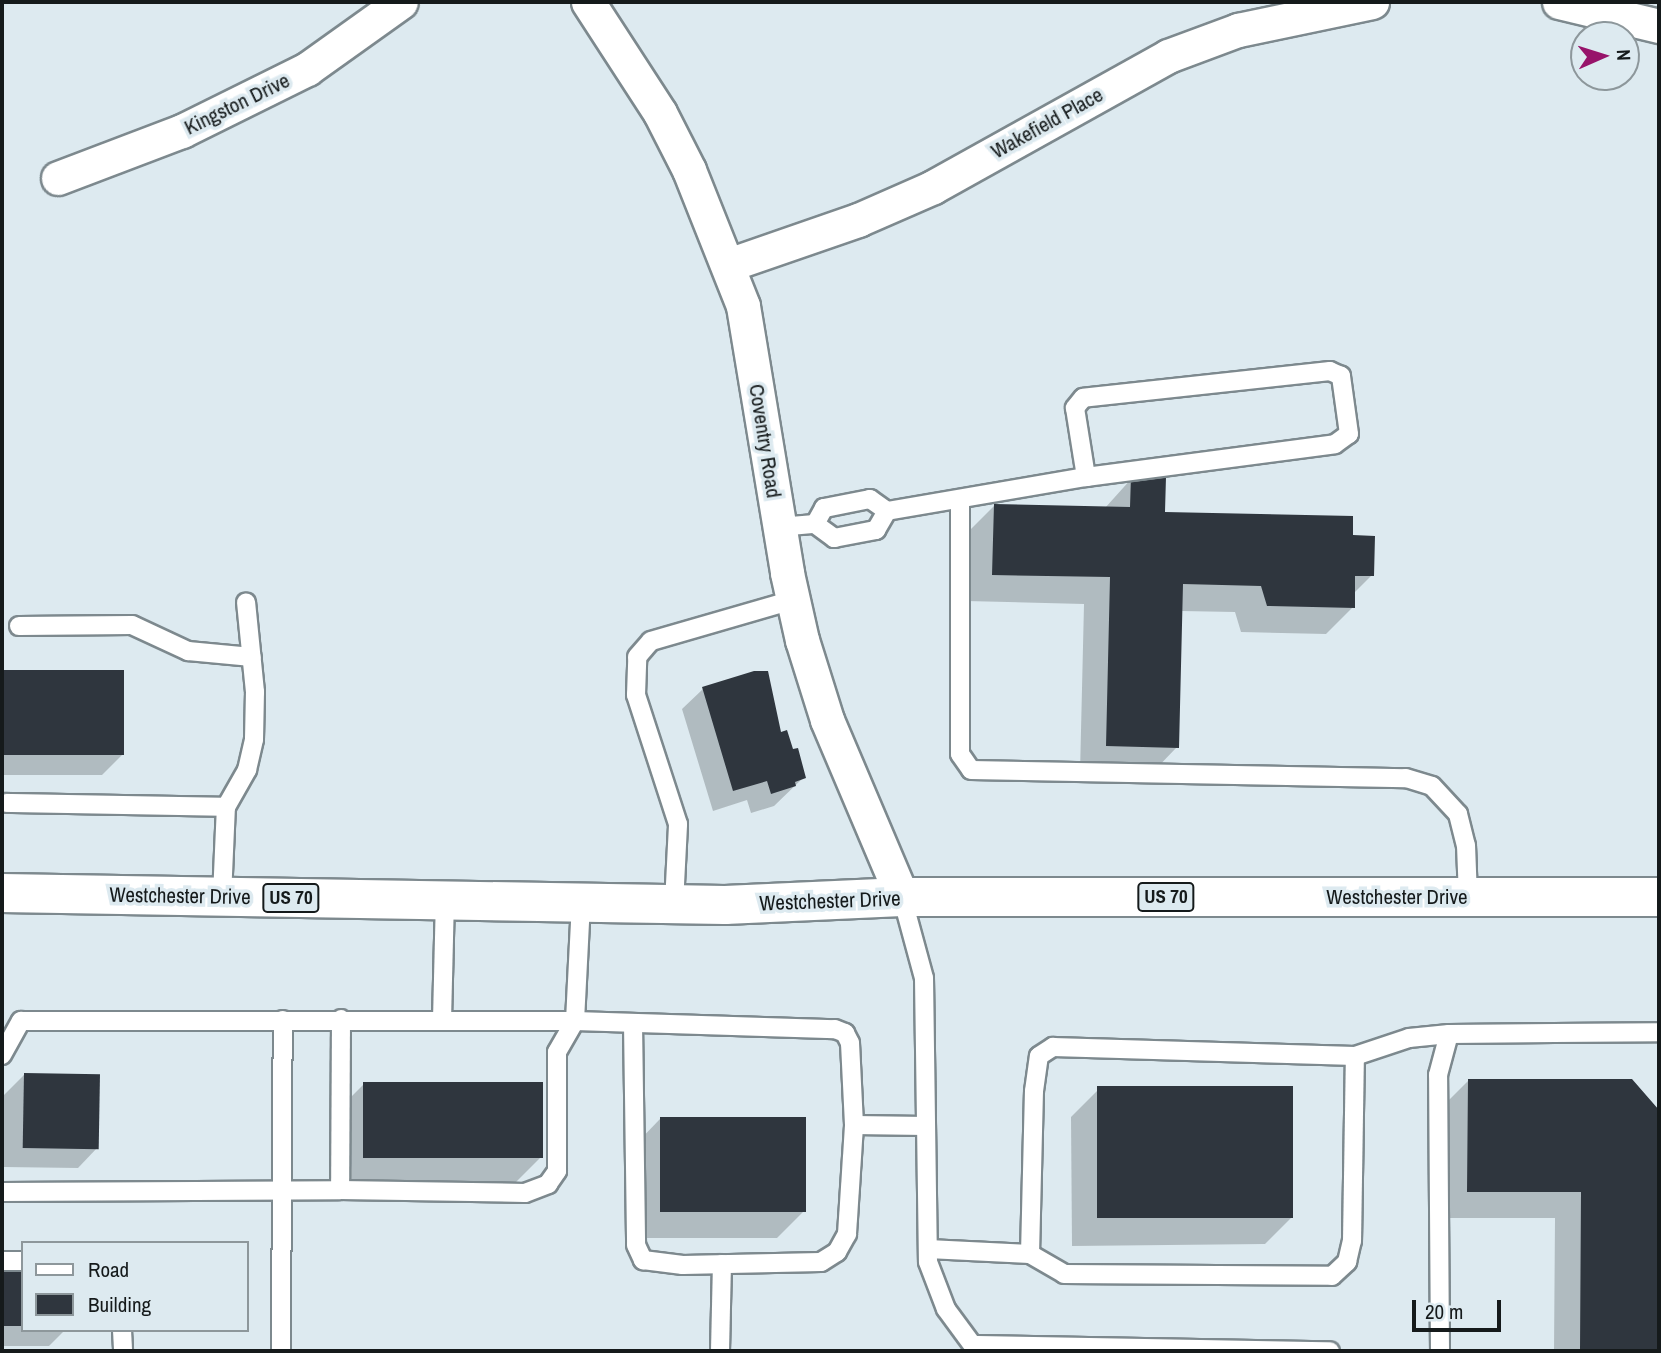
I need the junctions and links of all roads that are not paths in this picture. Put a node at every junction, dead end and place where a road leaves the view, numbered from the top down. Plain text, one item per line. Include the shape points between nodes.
1 (401, 2) edge
2 (588, 2) edge
3 (1372, 2) edge
4 (1559, 2) edge
5 (1659, 26) edge
6 (58, 178) dead end
7 (728, 265) junction
8 (1086, 477) junction
9 (960, 500) junction
10 (887, 511) junction
11 (815, 524) junction
12 (779, 527) junction
13 (793, 600) junction
14 (246, 603) dead end
15 (19, 626) dead end
16 (252, 657) junction
17 (6, 803) dead end
18 (226, 807) junction
19 (2, 893) edge
20 (222, 897) junction
21 (902, 897) junction
22 (1468, 897) junction
23 (1659, 897) edge
24 (445, 900) junction
25 (581, 902) junction
26 (674, 904) junction
27 (283, 1020) junction
28 (341, 1020) junction
29 (442, 1020) junction
30 (575, 1021) junction
31 (633, 1023) junction
32 (1659, 1032) edge
33 (1449, 1034) junction
34 (2, 1055) edge
35 (1355, 1056) junction
36 (854, 1125) junction
37 (926, 1126) junction
38 (340, 1189) junction
39 (285, 1190) junction
40 (2, 1192) edge
41 (928, 1249) junction
42 (1030, 1254) junction
43 (2, 1261) edge
44 (21, 1261) edge
45 (722, 1264) junction
46 (122, 1332) edge
47 (975, 1348) edge
48 (123, 1351) edge
49 (281, 1351) edge
50 (720, 1351) edge
51 (1330, 1351) edge
52 (1440, 1351) edge

1 - 6 street, Kingston Drive via 307,69 182,131
2 - 7 street, Coventry Road via 660,113
3 - 7 street, Wakefield Place via 1238,30 1168,56 933,187 858,220
4 - 5 street
7 - 12 street, Coventry Road via 743,306
8 - 8 lane via 1335,444 1349,434 1341,376 1330,371 1083,398 1075,408
8 - 9 lane
9 - 10 lane
9 - 22 lane via 960,754 971,771 1406,778 1432,786 1458,814 1466,845
10 - 11 lane via 870,499 824,508
10 - 11 lane via 876,530 834,538
11 - 12 lane
12 - 13 street, Coventry Road
13 - 21 street, Coventry Road via 827,720
13 - 26 lane via 651,641 637,657 636,695 678,824
14 - 16 lane
15 - 16 lane via 132,625 188,651
16 - 18 lane via 254,739 247,770
17 - 18 lane
18 - 20 lane
19 - 20 main road, Westchester Drive / US 70
20 - 24 main road, Westchester Drive / US 70
21 - 22 main road, Westchester Drive / US 70
21 - 26 main road, Westchester Drive / US 70
21 - 37 lane via 923,978
22 - 23 main road, Westchester Drive / US 70
24 - 25 main road, Westchester Drive / US 70
24 - 29 lane
25 - 26 main road, Westchester Drive / US 70
25 - 30 lane
27 - 28 lane
27 - 34 lane via 21,1021
27 - 39 lane
28 - 29 lane
28 - 38 lane
29 - 30 lane
30 - 31 lane
30 - 38 lane via 557,1052 557,1171 548,1184 525,1193
31 - 36 lane via 845,1033 850,1043
31 - 45 lane via 636,1245 643,1260
32 - 33 lane
33 - 35 lane via 1409,1038
33 - 52 lane via 1438,1075
35 - 42 lane via 1053,1047 1039,1056
35 - 42 lane via 1352,1241 1347,1262 1332,1276 1064,1274
36 - 37 lane
36 - 45 lane via 846,1234 837,1252 821,1262
37 - 41 lane
38 - 39 lane
39 - 40 lane
39 - 49 lane
41 - 42 lane
41 - 47 lane via 928,1262 946,1309
43 - 44 lane
45 - 50 lane
46 - 48 lane
47 - 51 lane

